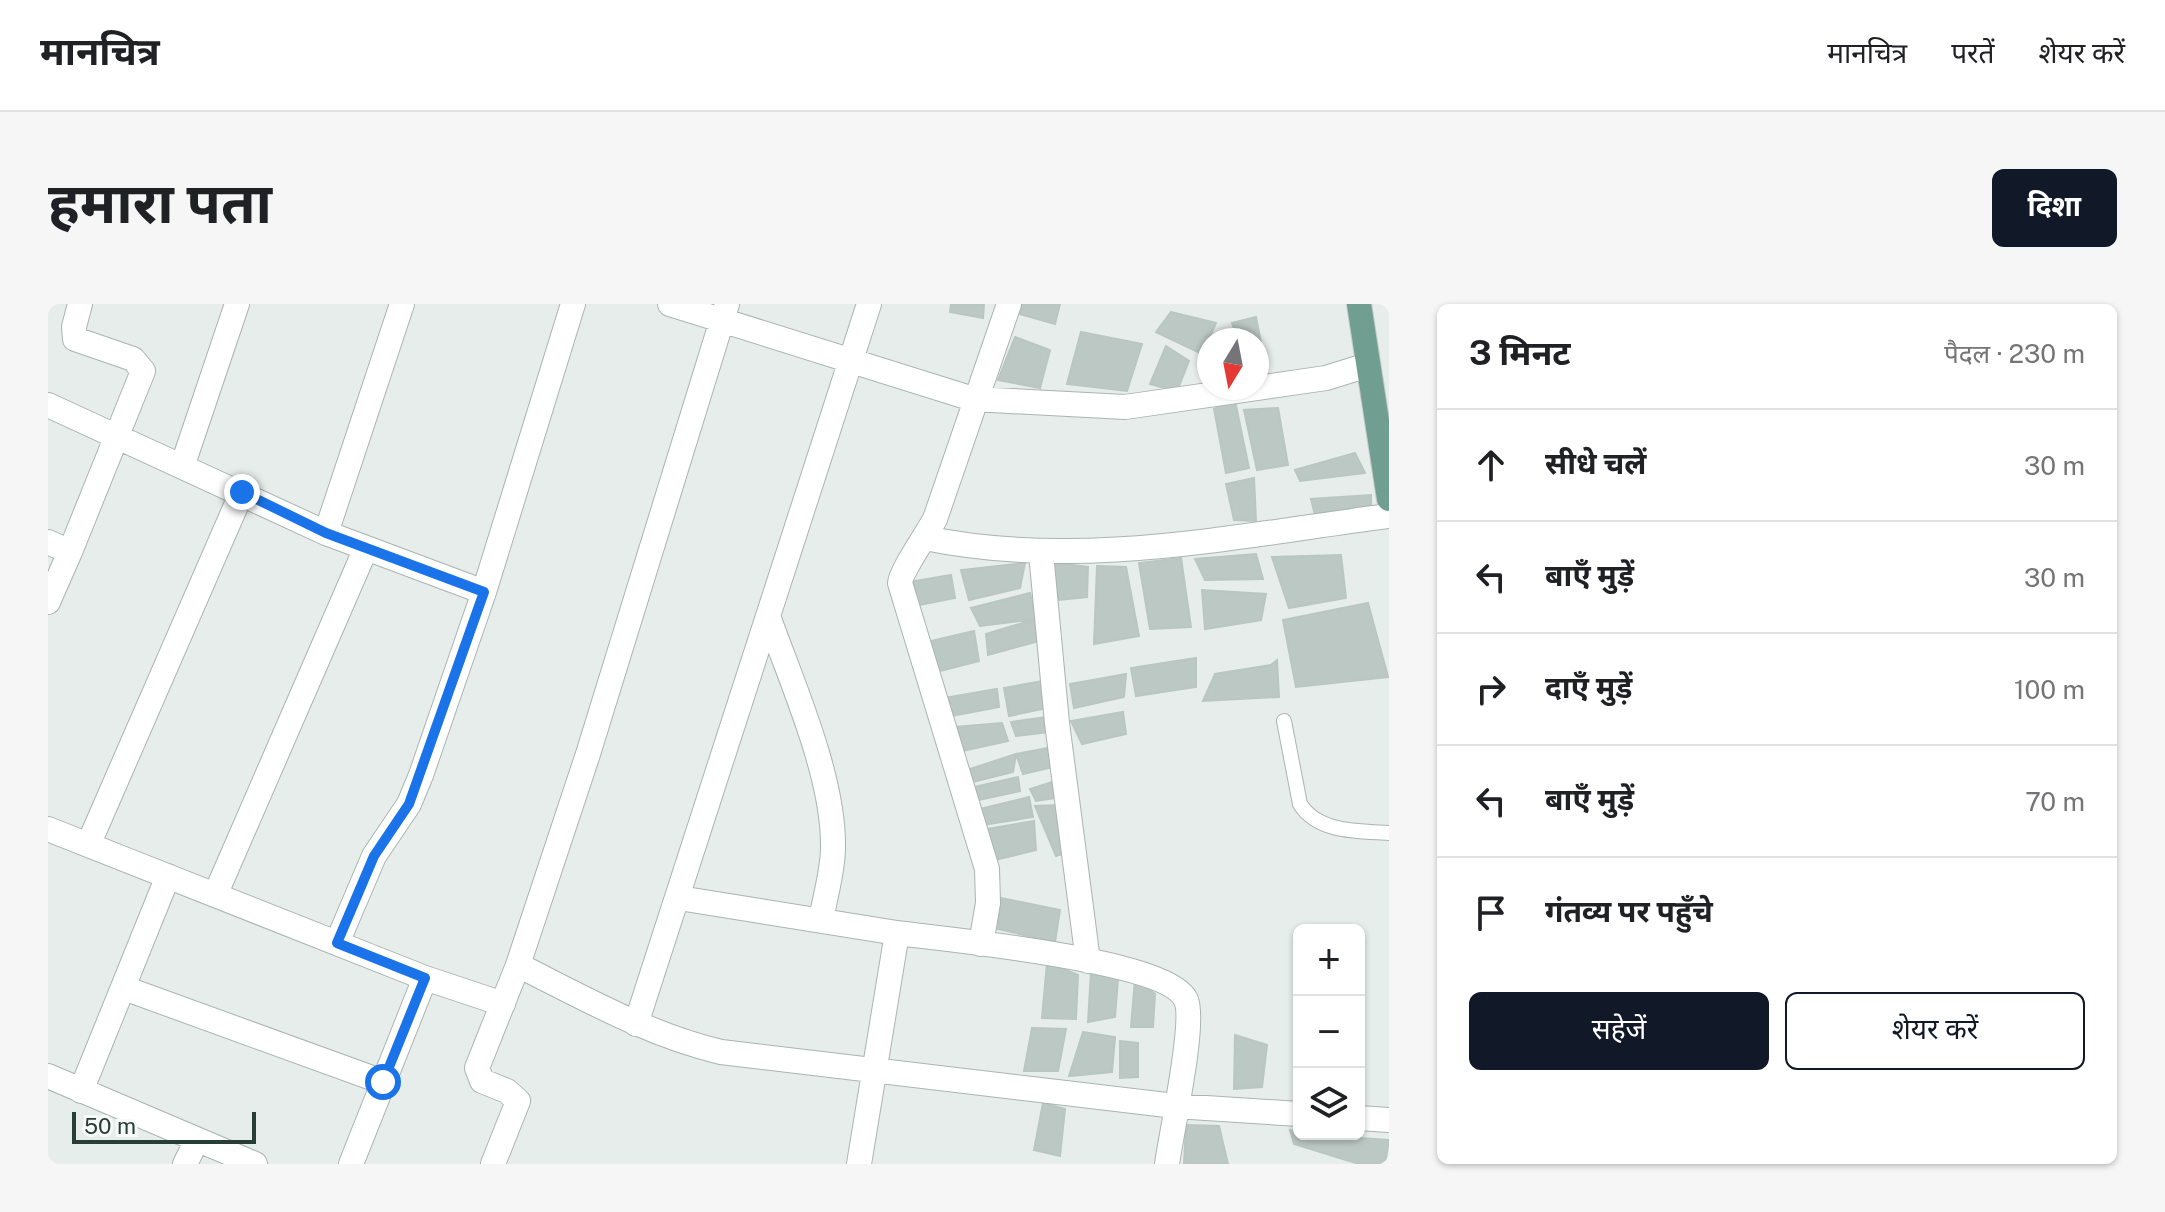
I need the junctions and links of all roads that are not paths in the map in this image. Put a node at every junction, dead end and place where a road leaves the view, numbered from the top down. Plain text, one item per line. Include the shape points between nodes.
1 (80, 304) edge
2 (237, 304) edge
3 (402, 304) edge
4 (670, 304) edge
5 (869, 304) edge
6 (1009, 304) edge
7 (1359, 304) edge
8 (564, 307) edge
9 (724, 313) edge
10 (851, 361) junction
11 (1368, 365) junction
12 (973, 399) junction
13 (48, 405) edge
14 (116, 435) junction
15 (183, 464) junction
16 (242, 492) junction
17 (1389, 499) edge
18 (1389, 516) edge
19 (326, 533) junction
20 (925, 538) junction
21 (59, 547) edge
22 (366, 548) junction
23 (1041, 553) junction
24 (484, 592) junction
25 (48, 602) edge
26 (768, 616) junction
27 (1284, 721) dead end
28 (48, 829) edge
29 (1389, 833) edge
30 (89, 843) junction
31 (168, 876) junction
32 (216, 893) junction
33 (679, 898) junction
34 (821, 920) junction
35 (897, 933) junction
36 (337, 943) junction
37 (981, 944) junction
38 (1088, 961) junction
39 (518, 965) junction
40 (425, 978) junction
41 (124, 988) junction
42 (503, 1004) junction
43 (636, 1024) junction
44 (875, 1070) junction
45 (48, 1076) edge
46 (383, 1082) junction
47 (81, 1091) junction
48 (1175, 1106) junction
49 (1293, 1114) edge
50 (1365, 1118) edge
51 (1389, 1120) edge
52 (197, 1140) junction
53 (185, 1164) edge
54 (255, 1164) edge
55 (351, 1164) edge
56 (493, 1164) edge
57 (859, 1164) edge
58 (1167, 1164) edge

1 - 14 street via 75,339 133,359 143,371
2 - 15 street
3 - 19 street
4 - 9 street
5 - 10 street
6 - 12 street
7 - 11 main road
8 - 24 street
9 - 10 street
9 - 39 street
10 - 12 street
10 - 26 street
11 - 12 street via 1326,378 1125,407
11 - 17 main road
12 - 20 street
13 - 14 street
14 - 15 street
14 - 21 street
15 - 16 street
16 - 19 street
16 - 30 street
18 - 23 street via 1188,546
19 - 22 street
20 - 23 street
20 - 37 street via 900,583 987,869
21 - 25 street
22 - 24 street
22 - 32 street
23 - 38 street
24 - 36 street via 409,804 374,856
26 - 33 street
26 - 34 street via 819,762 828,809 833,844
27 - 29 lane via 1306,814 1334,827
28 - 30 street
30 - 31 street
31 - 32 street
31 - 41 street
32 - 36 street
33 - 34 street
33 - 43 street
34 - 35 street
35 - 37 street
35 - 44 street
36 - 40 street
37 - 38 street
38 - 48 street via 1166,981 1187,1001
39 - 42 street
39 - 43 street
40 - 42 street
40 - 46 street
41 - 46 street
41 - 47 street
42 - 56 street via 477,1068 482,1081 518,1101
43 - 44 street via 721,1052
44 - 48 street
44 - 57 street
45 - 47 street
46 - 55 street
47 - 52 street
48 - 49 street
48 - 58 street
50 - 51 street
52 - 53 street
52 - 54 street

